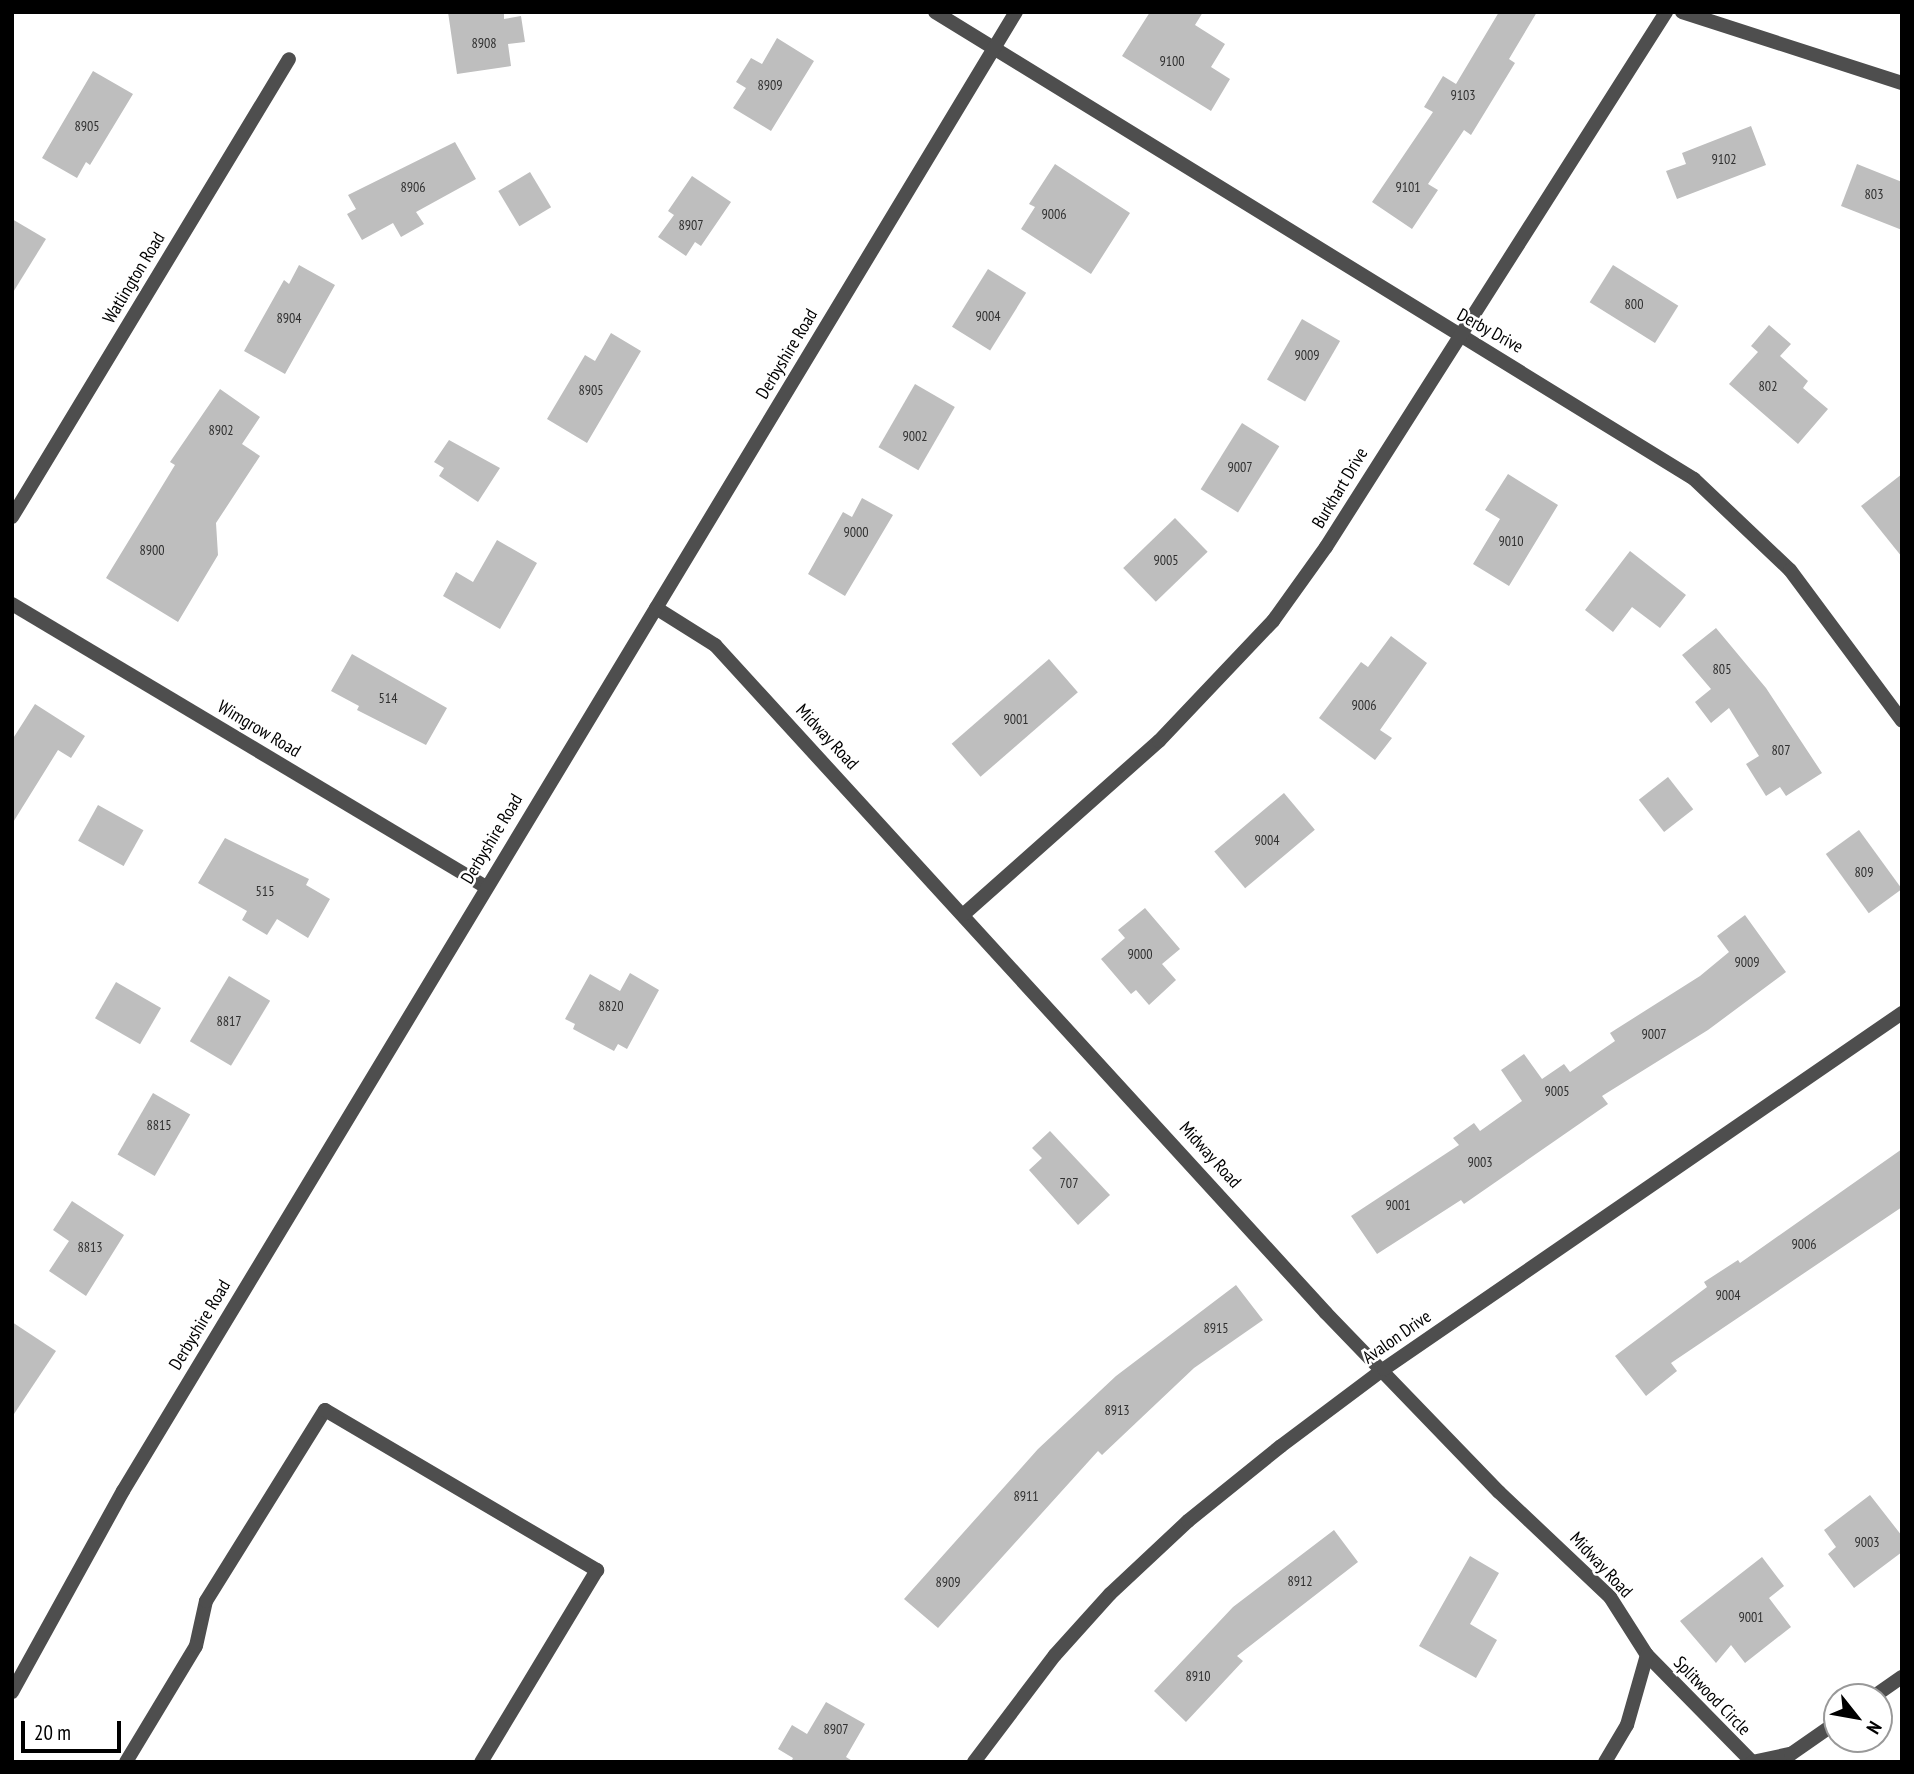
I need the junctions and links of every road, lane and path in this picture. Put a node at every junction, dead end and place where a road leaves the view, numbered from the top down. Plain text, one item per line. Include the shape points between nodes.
1 (935, 12) edge
2 (1016, 12) edge
3 (1666, 12) edge
4 (1682, 12) edge
5 (994, 48) junction
6 (289, 59) dead end
7 (1902, 83) edge
8 (1457, 336) junction
9 (12, 517) edge
10 (12, 604) edge
11 (656, 608) junction
12 (1902, 721) edge
13 (486, 887) junction
14 (964, 914) junction
15 (1902, 1013) edge
16 (1384, 1369) junction
17 (1647, 1655) junction
18 (12, 1692) edge
19 (1823, 1732) edge
20 (126, 1762) edge
21 (481, 1762) edge
22 (974, 1762) edge
23 (1605, 1762) edge
24 (1752, 1762) edge

1 - 5 street, Derby Drive
2 - 5 street, Derbyshire Road
3 - 8 street, Burkhart Drive
4 - 7 street
5 - 8 street, Derby Drive
5 - 11 street, Derbyshire Road
6 - 9 street, Watlington Road
8 - 12 street, Derby Drive via 1528,374 1694,480 1790,570
8 - 14 street, Burkhart Drive via 1326,547 1273,621 1159,741
10 - 13 street, Wimgrow Road
11 - 13 street, Derbyshire Road
11 - 14 street, Midway Road via 715,645
13 - 18 street, Derbyshire Road via 122,1492
14 - 16 street, Midway Road via 1326,1312
15 - 16 street, Avalon Drive
16 - 17 street, Midway Road via 1499,1492 1610,1597
16 - 22 street, Avalon Drive via 1188,1521 1110,1594 1055,1655
17 - 23 street via 1627,1725
17 - 24 street, Splitwood Circle
19 - 24 street, Splitwood Circle via 1791,1754
20 - 21 street via 196,1646 206,1601 325,1410 597,1570

